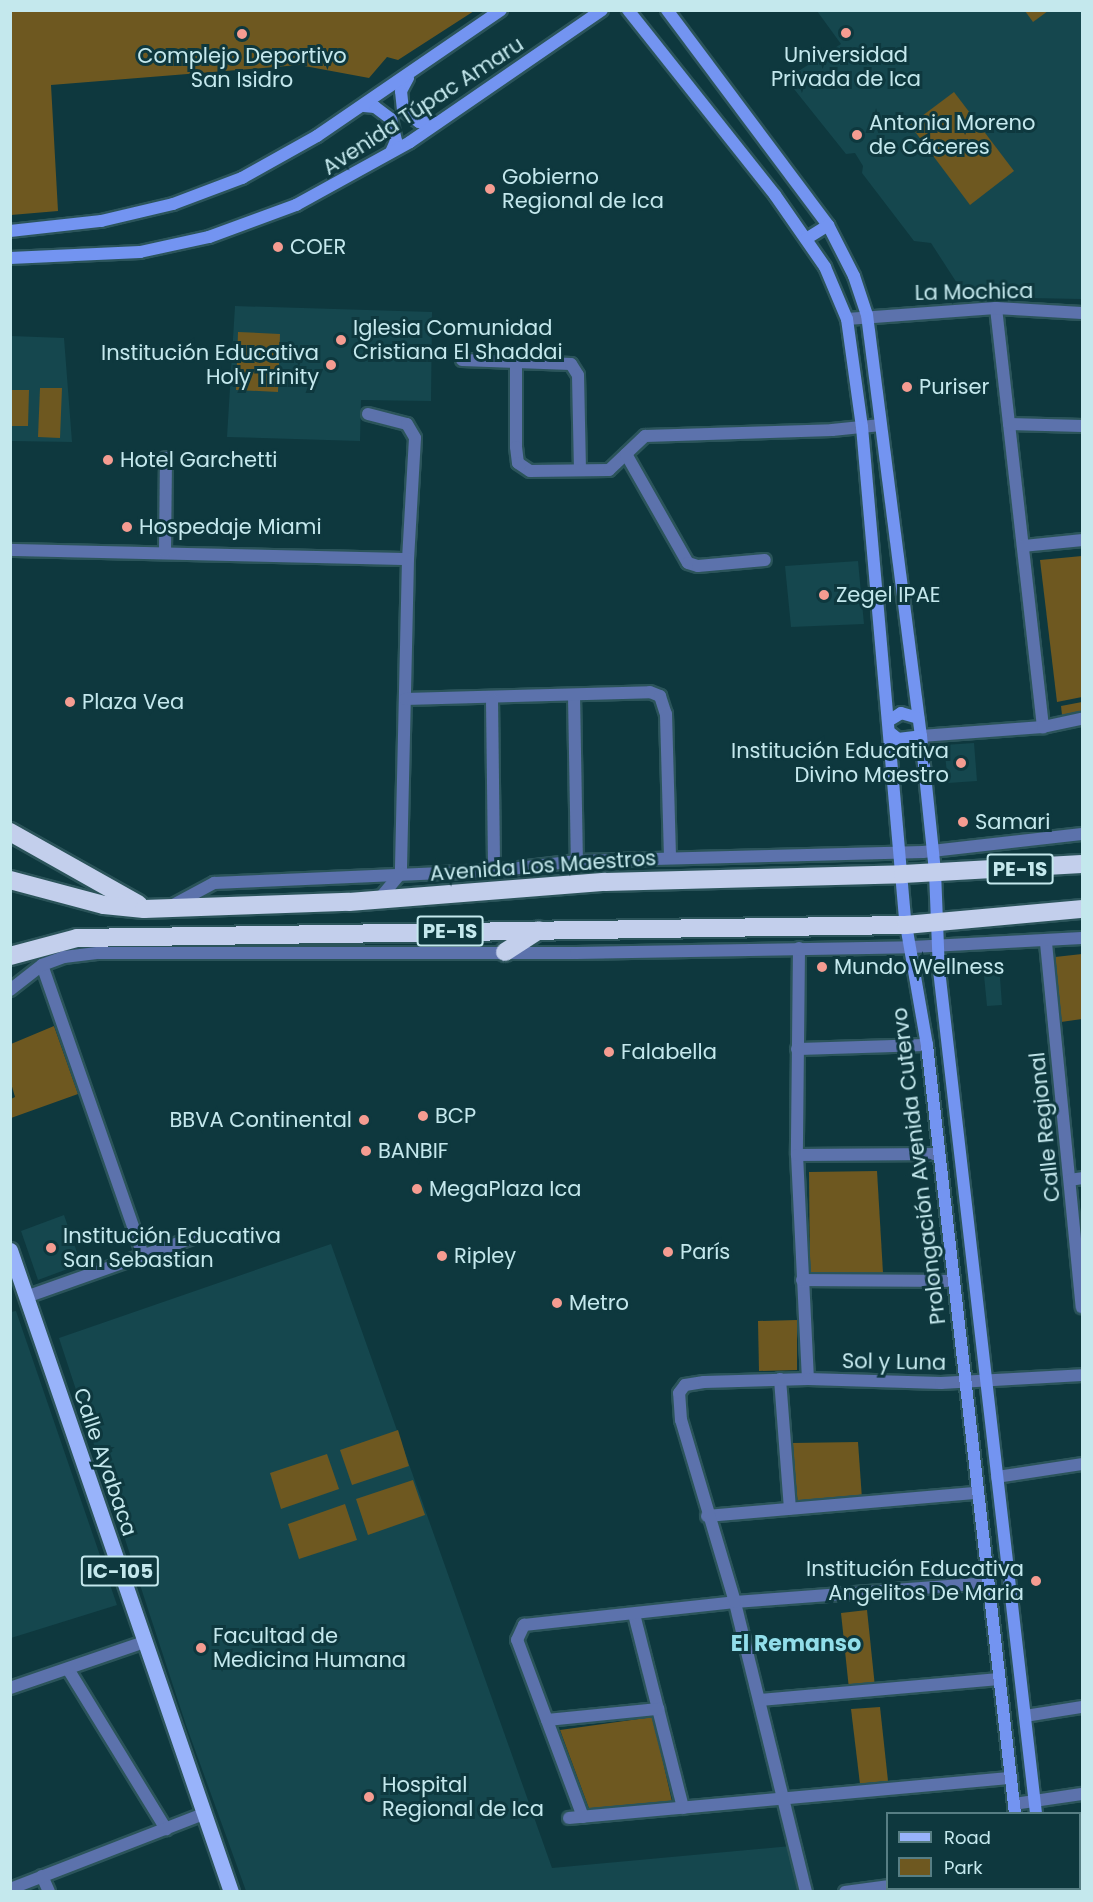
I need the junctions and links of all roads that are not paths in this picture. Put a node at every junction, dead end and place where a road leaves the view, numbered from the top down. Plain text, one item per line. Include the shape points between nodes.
1 (501, 10) edge
2 (602, 10) edge
3 (628, 10) edge
4 (667, 10) edge
5 (410, 74) junction
6 (364, 106) junction
7 (438, 123) junction
8 (390, 153) junction
9 (828, 225) junction
10 (10, 231) edge
11 (806, 239) junction
12 (10, 258) edge
13 (996, 308) junction
14 (1083, 313) edge
15 (867, 315) junction
16 (847, 319) junction
17 (462, 360) dead end
18 (516, 362) junction
19 (368, 414) dead end
20 (1009, 424) junction
21 (881, 425) junction
22 (1083, 426) edge
23 (862, 427) junction
24 (626, 454) junction
25 (166, 458) dead end
26 (580, 470) junction
27 (1083, 540) edge
28 (1023, 546) junction
29 (10, 550) edge
30 (165, 552) junction
31 (408, 559) junction
32 (765, 560) dead end
33 (574, 695) junction
34 (405, 699) junction
35 (492, 699) junction
36 (918, 718) junction
37 (1083, 719) edge
38 (890, 720) junction
39 (1043, 727) junction
40 (892, 734) junction
41 (921, 736) junction
42 (10, 832) edge
43 (1083, 834) edge
44 (933, 851) junction
45 (902, 853) junction
46 (670, 857) junction
47 (577, 861) junction
48 (1083, 864) edge
49 (494, 872) junction
50 (935, 872) junction
51 (401, 873) junction
52 (903, 874) junction
53 (10, 880) edge
54 (378, 900) junction
55 (167, 908) junction
56 (1083, 909) edge
57 (938, 922) junction
58 (906, 926) junction
59 (539, 930) junction
60 (153, 936) junction
61 (1083, 938) edge
62 (1046, 943) junction
63 (939, 946) junction
64 (912, 947) junction
65 (799, 948) junction
66 (505, 951) junction
67 (165, 952) junction
68 (10, 956) edge
69 (42, 965) junction
70 (10, 990) edge
71 (927, 1045) junction
72 (798, 1049) junction
73 (937, 1154) junction
74 (797, 1155) junction
75 (1076, 1179) edge
76 (193, 1238) dead end
77 (10, 1250) edge
78 (143, 1255) junction
79 (1081, 1275) edge
80 (802, 1280) junction
81 (952, 1281) junction
82 (26, 1297) junction
83 (1083, 1307) edge
84 (1083, 1375) edge
85 (780, 1379) junction
86 (808, 1379) junction
87 (986, 1380) junction
88 (964, 1382) junction
89 (1083, 1464) edge
90 (998, 1478) junction
91 (977, 1493) junction
92 (790, 1509) junction
93 (707, 1516) junction
94 (988, 1583) junction
95 (735, 1602) junction
96 (634, 1614) junction
97 (144, 1642) junction
98 (68, 1669) junction
99 (999, 1679) junction
100 (10, 1688) edge
101 (760, 1700) junction
102 (1083, 1707) edge
103 (658, 1709) junction
104 (1025, 1716) junction
105 (547, 1720) junction
106 (1011, 1778) junction
107 (1083, 1794) edge
108 (780, 1800) junction
109 (683, 1808) junction
110 (1035, 1808) edge
111 (1014, 1809) edge
112 (203, 1814) junction
113 (583, 1817) junction
114 (568, 1818) dead end
115 (166, 1829) junction
116 (42, 1876) junction
117 (886, 1886) edge
118 (10, 1889) edge
119 (49, 1892) edge
120 (231, 1892) edge
121 (806, 1892) edge
122 (845, 1892) edge

1 - 5 street, Avenida Túpac Amaru
2 - 7 street, Avenida Túpac Amaru
3 - 11 street, Prolongación Avenida Cutervo
4 - 9 street, Prolongación Avenida Cutervo
5 - 6 street, Avenida Túpac Amaru
5 - 7 street via 401,92 403,110 419,122
6 - 8 street via 375,107 391,119 396,141
6 - 10 street, Avenida Túpac Amaru via 242,178 173,204 101,221
7 - 8 street, Avenida Túpac Amaru
8 - 12 street, Avenida Túpac Amaru via 323,194 209,237 129,254
9 - 11 street
9 - 15 street, Prolongación Avenida Cutervo via 854,276
11 - 16 street, Prolongación Avenida Cutervo via 836,288
13 - 14 street, La Mochica
13 - 15 street, La Mochica
13 - 20 street
15 - 16 street, La Mochica
15 - 21 street, Prolongación Avenida Cutervo
16 - 23 street, Prolongación Avenida Cutervo
17 - 18 street
18 - 26 street via 571,364 578,375
18 - 26 street via 518,463 530,471
19 - 31 street via 407,424 413,430
20 - 22 street
20 - 28 street
21 - 23 street
21 - 36 street, Prolongación Avenida Cutervo
23 - 24 street via 645,436
23 - 38 street, Prolongación Avenida Cutervo
24 - 26 street via 609,470
24 - 32 street via 688,563 698,566
25 - 30 street
27 - 28 street
28 - 39 street
29 - 30 street
30 - 31 street
31 - 34 street
33 - 35 street
33 - 46 street via 650,692 665,702
33 - 47 street
34 - 35 street
34 - 51 street
35 - 49 street
36 - 38 street via 901,713
36 - 41 street, Prolongación Avenida Cutervo
37 - 39 street
38 - 40 street, Prolongación Avenida Cutervo
39 - 41 street
40 - 41 street via 898,739
40 - 45 street, Prolongación Avenida Cutervo
41 - 44 street, Prolongación Avenida Cutervo
42 - 55 highway via 122,897
43 - 44 street
44 - 45 street
44 - 50 street, Prolongación Avenida Cutervo
45 - 46 street
45 - 52 street, Prolongación Avenida Cutervo
46 - 47 street
47 - 49 street
48 - 50 highway, Avenida Los Maestros / PE-1S
49 - 51 street
50 - 52 highway, Avenida Los Maestros / PE-1S
50 - 57 street, Prolongación Avenida Cutervo
51 - 54 street
51 - 55 street via 214,883
52 - 54 highway, Avenida Los Maestros / PE-1S via 606,882
52 - 58 street, Prolongación Avenida Cutervo
53 - 55 highway, Avenida Los Maestros / PE-1S via 104,905
54 - 55 highway, Avenida Los Maestros / PE-1S
56 - 57 highway, PE-1S
57 - 58 highway, PE-1S
57 - 63 street, Prolongación Avenida Cutervo
58 - 59 highway, PE-1S
58 - 64 street, Prolongación Avenida Cutervo
59 - 60 highway, PE-1S
59 - 66 highway
60 - 67 highway
60 - 68 highway, PE-1S via 78,938
61 - 62 street
62 - 63 street
62 - 75 street, Calle Regional
63 - 64 street
63 - 87 street, Prolongación Avenida Cutervo
64 - 65 street
64 - 71 street, Prolongación Avenida Cutervo
65 - 66 street
65 - 72 street
66 - 67 street
67 - 69 street via 80,954
69 - 70 street
69 - 78 street
71 - 72 street
71 - 73 street, Prolongación Avenida Cutervo
72 - 74 street
73 - 74 street
73 - 81 street, Prolongación Avenida Cutervo
74 - 80 street
75 - 79 street, Calle Regional
76 - 78 street
77 - 82 main road, Calle Ayabaca / IC-105
78 - 82 street
79 - 83 street, Calle Regional
80 - 81 street
80 - 86 street
81 - 88 street, Prolongación Avenida Cutervo
82 - 97 main road, Calle Ayabaca / IC-105
84 - 87 street, Sol y Luna
85 - 86 street, Sol y Luna
85 - 92 street
85 - 93 street, Sol y Luna via 685,1385 678,1404
86 - 88 street, Sol y Luna
87 - 88 street, Sol y Luna
87 - 90 street, Prolongación Avenida Cutervo
88 - 91 street, Prolongación Avenida Cutervo
89 - 90 street
90 - 104 street, Prolongación Avenida Cutervo
91 - 92 street
91 - 94 street, Prolongación Avenida Cutervo
92 - 93 street
93 - 95 street
94 - 95 street
94 - 99 street, Prolongación Avenida Cutervo
95 - 96 street
95 - 101 street
96 - 103 street
96 - 105 street via 528,1623 520,1627 518,1640
97 - 98 street
97 - 112 main road, Calle Ayabaca / IC-105
98 - 100 street
98 - 115 street
99 - 101 street
99 - 106 street, Prolongación Avenida Cutervo
101 - 108 street
102 - 104 street
103 - 105 street
103 - 109 street
104 - 110 street, Prolongación Avenida Cutervo
105 - 113 street
106 - 108 street
106 - 111 street, Prolongación Avenida Cutervo
107 - 110 street
108 - 109 street
108 - 121 street
109 - 113 street
110 - 111 street
112 - 115 street
112 - 120 main road, Calle Ayabaca / IC-105
113 - 114 street
115 - 116 street
116 - 118 street
116 - 119 street
117 - 122 street

